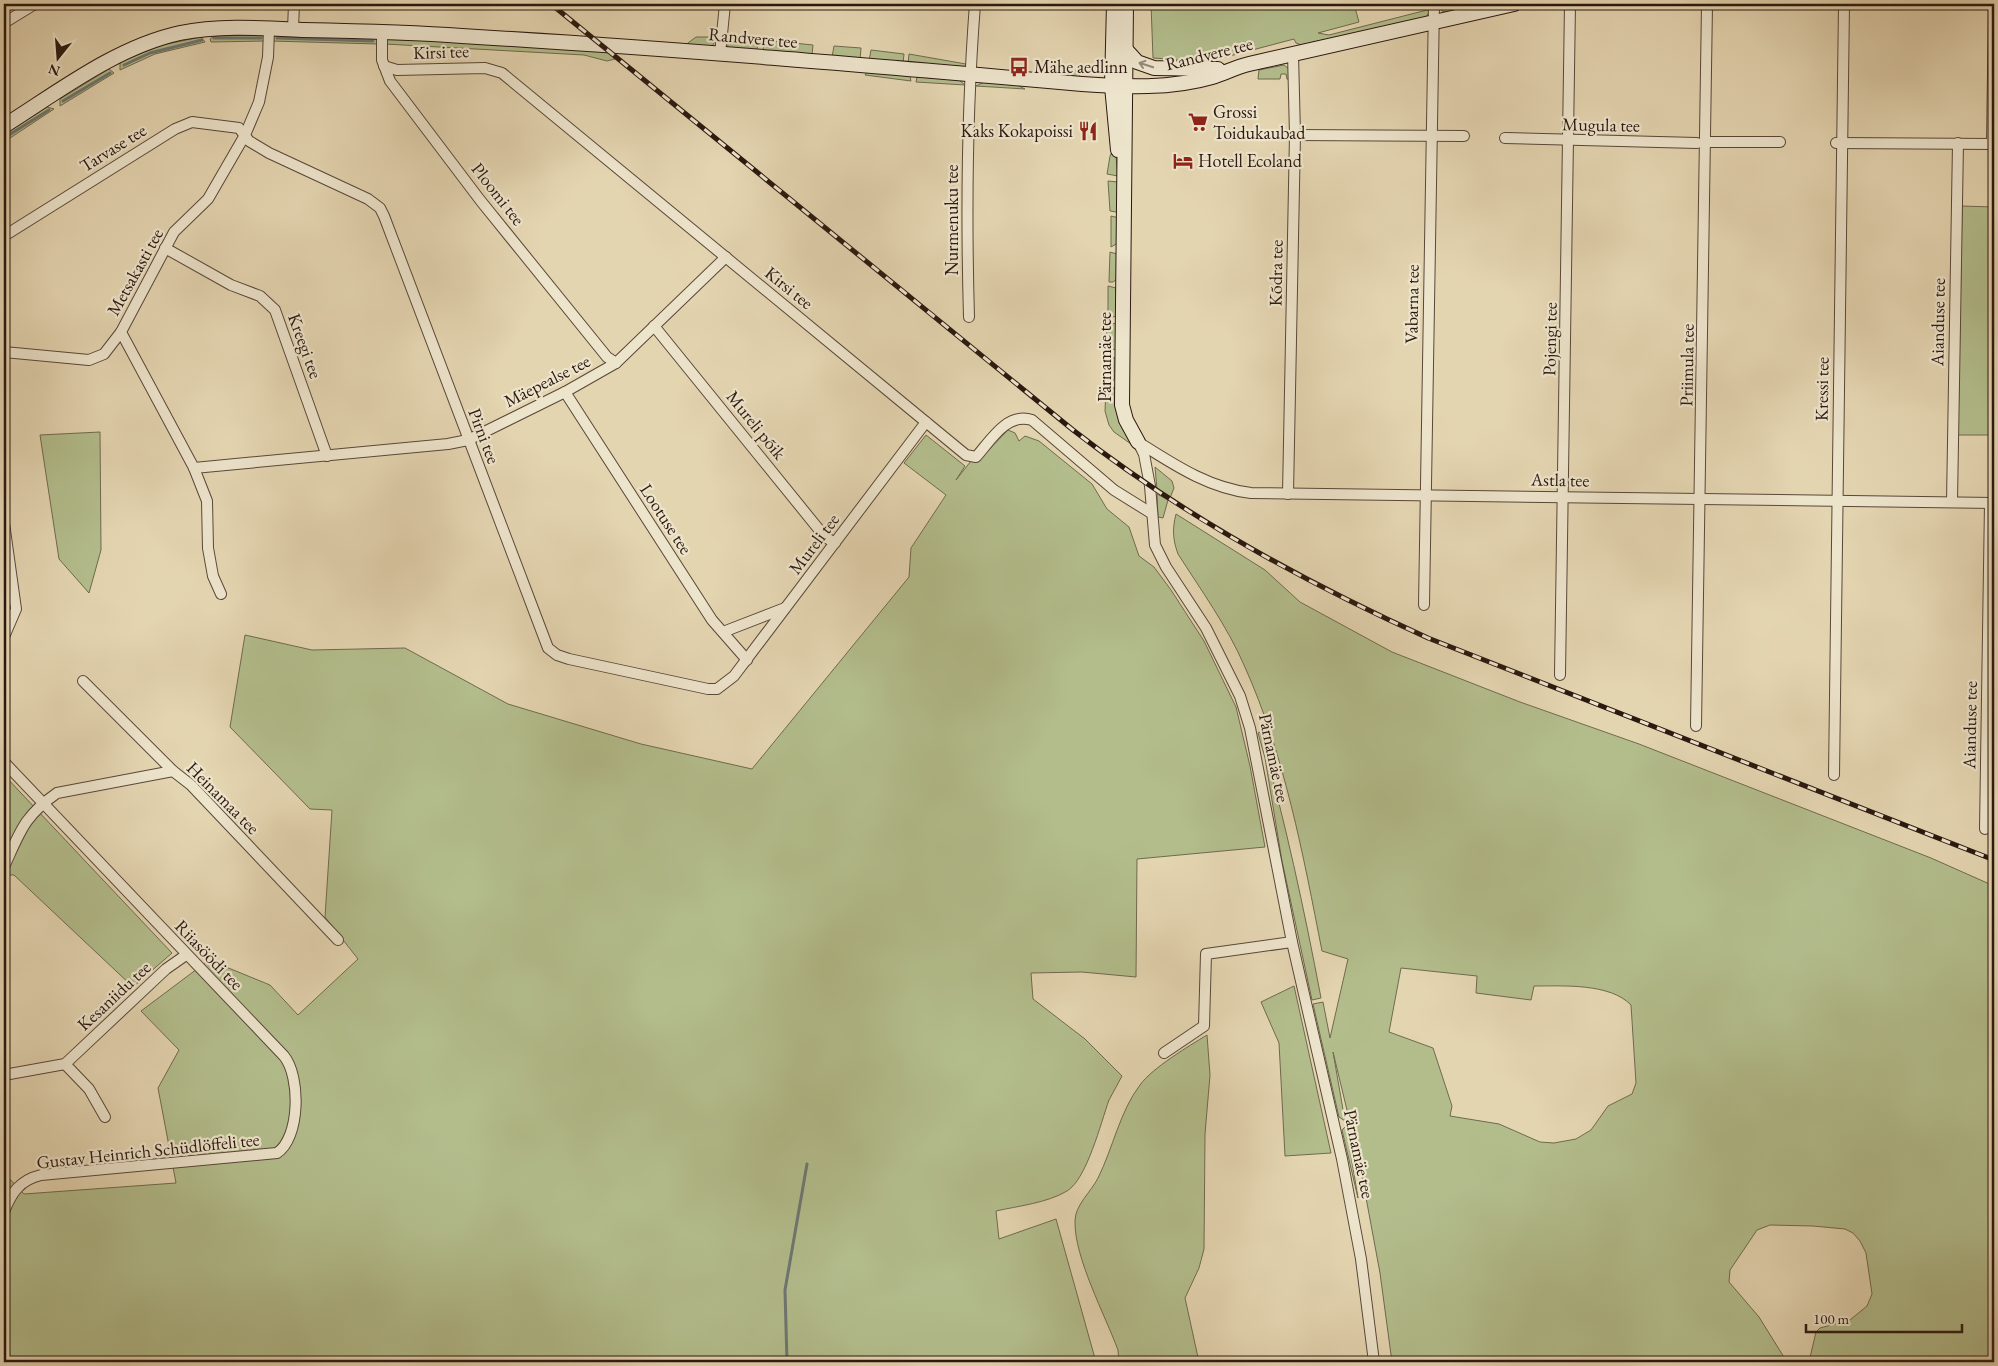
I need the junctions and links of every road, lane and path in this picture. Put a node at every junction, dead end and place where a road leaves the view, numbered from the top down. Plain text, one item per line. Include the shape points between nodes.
1 (35, 4) edge
2 (294, 4) edge
3 (725, 4) edge
4 (975, 4) edge
5 (1114, 4) edge
6 (1126, 4) edge
7 (1434, 4) edge
8 (1514, 4) edge
9 (1570, 4) edge
10 (1707, 4) edge
11 (1844, 4) edge
12 (1994, 4) edge
13 (1433, 22) junction
14 (4, 23) edge
15 (269, 28) junction
16 (293, 30) junction
17 (382, 32) junction
18 (1127, 51) junction
19 (720, 54) junction
20 (1292, 54) junction
21 (384, 66) junction
22 (1229, 69) junction
23 (970, 75) junction
24 (1112, 86) junction
25 (1127, 87) junction
26 (4, 126) edge
27 (1295, 134) junction
28 (244, 135) junction
29 (1431, 136) junction
30 (1464, 136) dead end
31 (1505, 138) dead end
32 (1569, 140) junction
33 (1780, 142) dead end
34 (1702, 143) junction
35 (1839, 143) junction
36 (1958, 143) junction
37 (1993, 144) edge
38 (1123, 180) junction
39 (4, 236) edge
40 (165, 248) junction
41 (726, 257) junction
42 (969, 317) dead end
43 (654, 326) junction
44 (121, 332) junction
45 (4, 352) edge
46 (616, 363) junction
47 (565, 392) junction
48 (926, 422) junction
49 (468, 440) junction
50 (1138, 442) junction
51 (327, 456) junction
52 (194, 468) junction
53 (1288, 494) junction
54 (1426, 495) junction
55 (1564, 496) junction
56 (1701, 498) junction
57 (1837, 500) junction
58 (1952, 502) junction
59 (1992, 503) edge
60 (1151, 513) junction
61 (4, 523) edge
62 (835, 543) junction
63 (221, 594) dead end
64 (1424, 605) dead end
65 (786, 608) junction
66 (723, 632) junction
67 (4, 637) edge
68 (747, 660) junction
69 (1560, 674) dead end
70 (83, 681) dead end
71 (725, 684) joint
72 (1696, 726) dead end
73 (4, 762) edge
74 (173, 771) junction
75 (1834, 774) dead end
76 (42, 804) junction
77 (1984, 829) dead end
78 (4, 867) edge
79 (338, 940) dead end
80 (1292, 942) junction
81 (186, 955) junction
82 (1164, 1052) dead end
83 (65, 1064) junction
84 (4, 1075) edge
85 (105, 1117) dead end
86 (282, 1150) joint
87 (4, 1212) edge
88 (1374, 1362) edge

1 - 14 street
2 - 16 street
3 - 19 street
4 - 23 street, Nurmenuku tee
5 - 24 main road, Pärnamäe tee
6 - 18 main road, Pärnamäe tee
7 - 13 street, Vabarna tee
8 - 13 main road, Randvere tee
9 - 32 street, Pojengi tee
10 - 34 street, Priimula tee
11 - 35 street, Kressi tee
12 - 37 street
13 - 20 main road, Randvere tee
13 - 29 street, Vabarna tee
15 - 16 main road, Randvere tee
15 - 26 main road, Randvere tee via 179,33 142,45 110,60
15 - 28 street, Metsakasti tee via 268,57 259,102
16 - 17 main road, Randvere tee
17 - 19 main road, Randvere tee
17 - 21 street, Ploomi tee
22 -> 18 main road via 1154,68 1137,62
18 - 25 main road, Pärnamäe tee
19 - 23 main road, Randvere tee
20 - 22 main road, Randvere tee
20 - 27 street, Kõdra tee
21 - 41 street, Kirsi tee via 397,70 485,68 502,73
21 - 46 street, Ploomi tee via 390,81 480,200
22 - 25 main road, Randvere tee via 1213,76 1174,84
23 - 24 main road, Randvere tee
23 - 42 street, Nurmenuku tee
24 - 25 main road, Randvere tee
24 - 38 main road, Pärnamäe tee
25 - 38 main road, Pärnamäe tee
27 - 29 street
27 - 53 street, Kõdra tee
28 - 39 street, Tarvase tee via 239,128 192,122 126,158
28 - 40 street, Metsakasti tee via 208,200 174,232
28 - 49 street, Pirni tee via 269,153 368,199 380,208
29 - 30 street
29 - 54 street, Vabarna tee
31 - 32 street, Mugula tee
32 - 34 street, Mugula tee
32 - 55 street, Pojengi tee
33 - 34 street, Mugula tee
34 - 56 street, Priimula tee
35 - 36 street
35 - 57 street, Kressi tee
36 - 37 street
36 - 58 street, Aianduse tee
38 - 50 main road, Pärnamäe tee via 1122,405
40 - 44 street, Metsakasti tee
40 - 51 street, Kreegi tee via 231,285 260,296 275,310
41 - 43 street, Mäepealse tee
41 - 48 street, Kirsi tee
43 - 46 street, Mäepealse tee
43 - 62 street, Mureli põik via 825,537
44 - 45 street via 104,354 89,360
44 - 52 street, Metsakasti tee
46 - 47 street, Mäepealse tee
47 - 49 street, Mäepealse tee
47 - 66 street, Lootuse tee via 712,620
48 - 60 street, Kirsi tee via 973,458 1008,422 1022,417 1032,420 1114,490
48 - 62 street, Mureli tee
49 - 51 street, Mäepealse tee
49 - 71 street, Pirni tee via 548,648 570,659 708,689 717,689
50 - 53 street, Astla tee via 1223,488
50 - 60 street, Pärnamäe tee via 1144,454 1150,486
51 - 52 street, Mäepealse tee
52 - 63 street, Metsakasti tee via 207,501 208,548 213,576
53 - 54 street, Astla tee
54 - 55 street, Astla tee
54 - 64 street, Vabarna tee
55 - 56 street, Astla tee
55 - 69 street, Pojengi tee
56 - 57 street, Astla tee
56 - 72 street, Priimula tee
57 - 58 street, Astla tee
57 - 75 street, Kressi tee
58 - 59 street, Astla tee
59 - 77 street, Aianduse tee
60 - 80 street, Pärnamäe tee via 1155,545 1206,628 1240,696 1250,728
61 - 67 street via 16,609
62 - 65 street, Mureli tee
65 - 66 street
65 - 68 street, Mureli tee
66 - 68 street, Lootuse tee
68 - 71 street, Mureli tee
70 - 74 street, Heinamaa tee
73 - 76 street, Riiasöödi tee
74 - 76 street via 57,793
74 - 79 street, Heinamaa tee via 191,785
76 - 78 street via 26,819
76 - 81 street, Riiasöödi tee
80 - 82 street via 1206,954 1204,1026
80 - 88 street, Pärnamäe tee via 1342,1159 1361,1259
81 - 83 street, Kesaniidu tee
81 - 86 street, Riiasöödi tee via 284,1056 292,1069 295,1086 291,1134
83 - 84 street
83 - 85 street via 88,1089
86 - 87 street, Gustav Heinrich Schüdlöffeli tee via 266,1155 32,1178 16,1188

